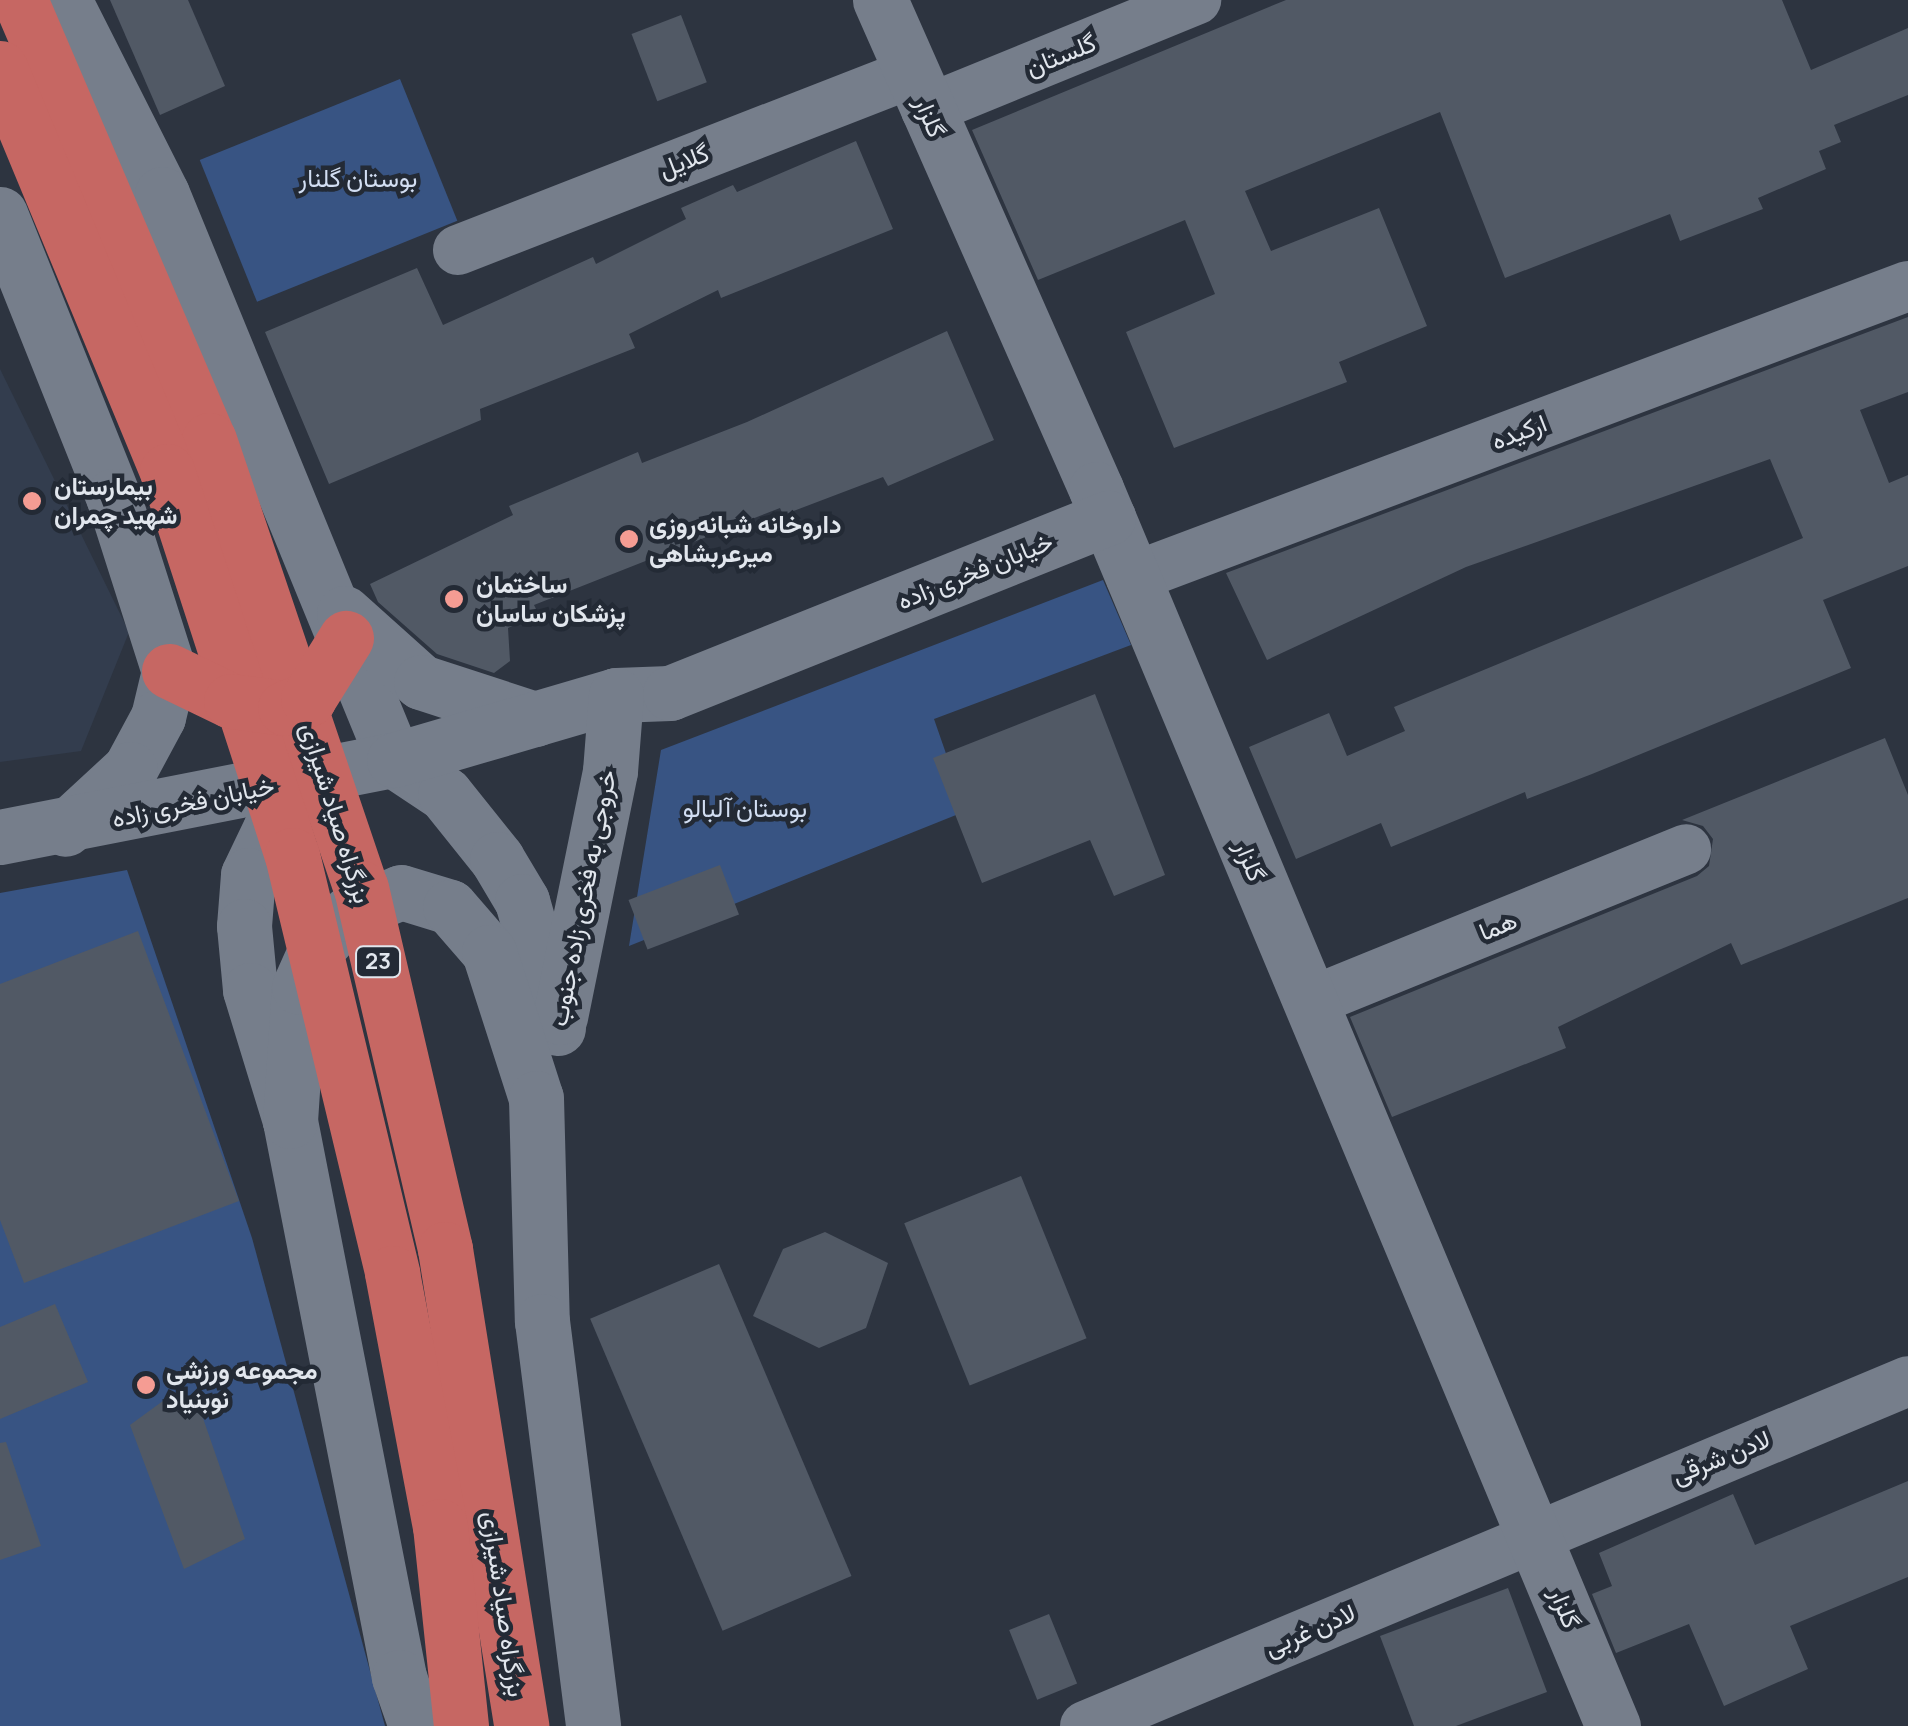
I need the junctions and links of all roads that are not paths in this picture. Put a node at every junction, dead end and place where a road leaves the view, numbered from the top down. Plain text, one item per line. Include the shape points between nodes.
1 (20, 0) edge
2 (64, 0) edge
3 (880, 0) edge
4 (1196, 0) edge
5 (0, 68) edge
6 (918, 91) junction
7 (0, 214) edge
8 (458, 250) dead end
9 (1908, 286) edge
10 (188, 455) junction
11 (1102, 504) junction
12 (1131, 578) junction
13 (338, 618) junction
14 (169, 672) junction
15 (616, 696) junction
16 (538, 720) junction
17 (394, 760) junction
18 (309, 778) junction
19 (65, 829) junction
20 (0, 837) edge
21 (1686, 849) dead end
22 (1310, 1002) junction
23 (558, 1028) junction
24 (536, 1098) junction
25 (290, 1121) junction
26 (1908, 1381) edge
27 (1535, 1534) junction
28 (416, 1726) edge
29 (460, 1726) edge
30 (521, 1726) edge
31 (593, 1726) edge
32 (1085, 1726) edge
33 (1612, 1726) edge

1 - 10 highway, بزرگراه صیاد شیرازی / 23
2 - 13 main road via 162,194
3 - 6 main road, گلزار
4 - 6 street, گلستان
5 - 10 highway, بزرگراه صیاد شیرازی / 23
6 - 8 street, گلایل
6 - 11 main road, گلزار
7 - 14 main road via 113,496
9 - 12 street, ارکیده
10 - 29 highway, بزرگراه صیاد شیرازی / 23 via 392,1273 440,1526
10 - 30 highway, بزرگراه صیاد شیرازی / 23 via 361,888 445,1249
11 - 12 main road, گلزار
11 - 15 main road, خیابان فخری زاده via 670,693
12 - 22 main road, گلزار
13 - 14 highway via 308,699 286,708 230,701
13 - 16 main road via 421,682
13 - 17 main road
14 - 19 main road via 158,716 130,768
15 - 16 main road, خیابان فخری زاده
15 - 23 main road, خروجی به فخری زاده جنوب via 610,771
16 - 17 main road, خیابان فخری زاده
17 - 18 main road, خیابان فخری زاده
17 - 23 main road via 445,794 497,859 522,901
18 - 19 main road, خیابان فخری زاده
18 - 25 main road via 270,829 248,876 244,926 250,990
19 - 20 main road, خیابان فخری زاده
21 - 22 street, هما
22 - 27 main road, گلزار
23 - 24 main road, خروجی به فخری زاده جنوب
24 - 25 main road via 489,952 450,906 401,892 348,914 314,951 299,987
24 - 31 main road via 542,1321
25 - 28 main road via 399,1676
26 - 27 street, لادن شرقی
27 - 32 street, لادن غربی
27 - 33 main road, گلزار

